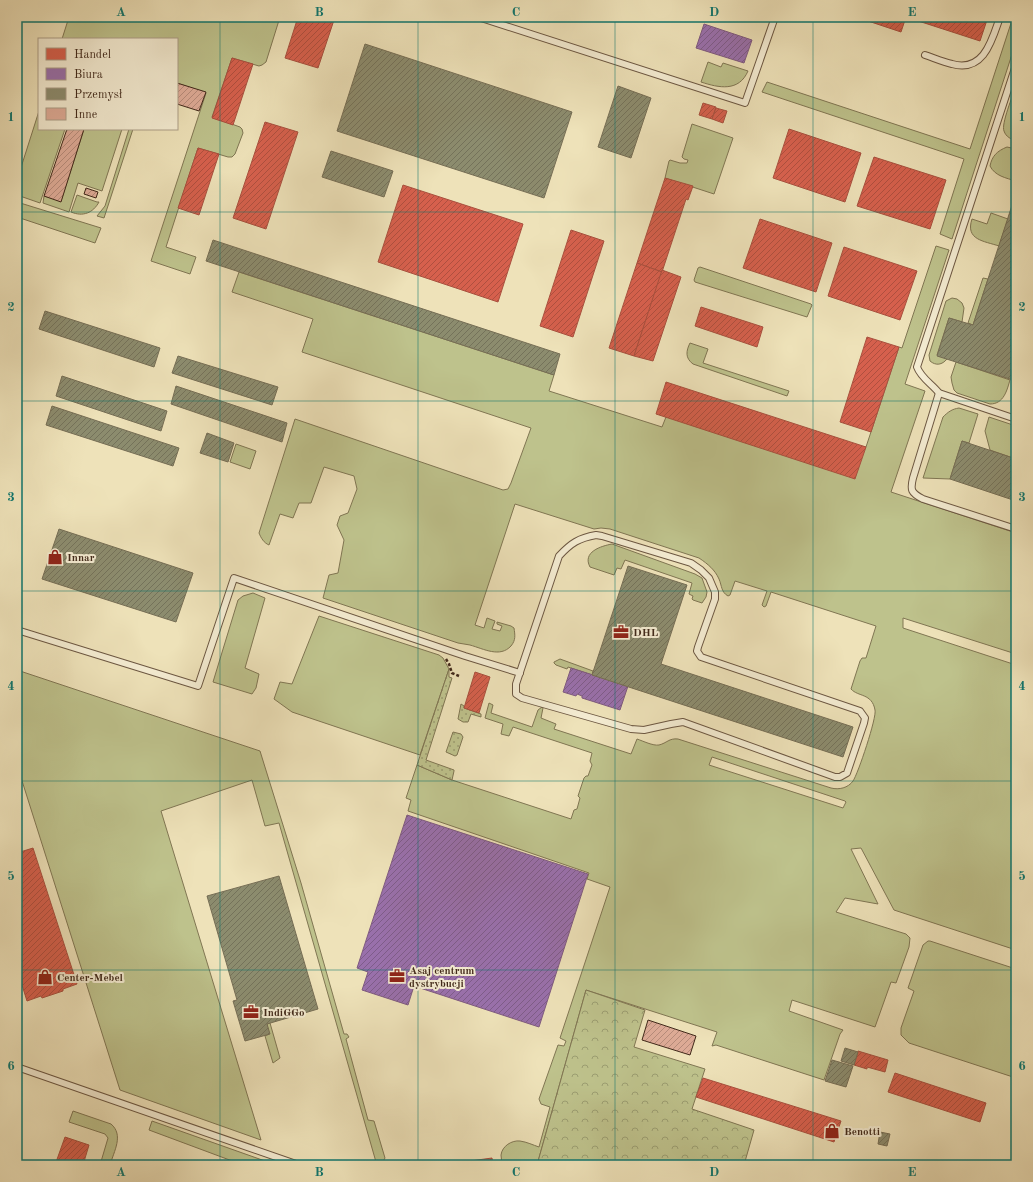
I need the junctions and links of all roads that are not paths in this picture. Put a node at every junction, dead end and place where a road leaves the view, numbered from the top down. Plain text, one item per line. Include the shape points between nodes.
1 (478, 17) edge
2 (775, 17) edge
3 (1000, 17) edge
4 (925, 55) dead end
5 (1016, 65) edge
6 (939, 393) junction
7 (1016, 419) edge
8 (1016, 529) edge
9 (17, 630) edge
10 (520, 672) junction
11 (17, 1067) edge
12 (299, 1165) edge

1 - 2 lane via 745,103
3 - 4 lane via 988,48 982,57 972,63 953,64
5 - 6 lane via 917,367
6 - 7 lane
6 - 8 lane via 912,478 912,491 923,499
9 - 10 lane via 198,686 234,578
10 - 10 lane via 559,556 576,541 596,535 691,563 709,578 715,599 697,651 701,657 860,711 865,718 847,773 840,777 683,722 644,730 631,729 522,698 515,690
11 - 12 lane

